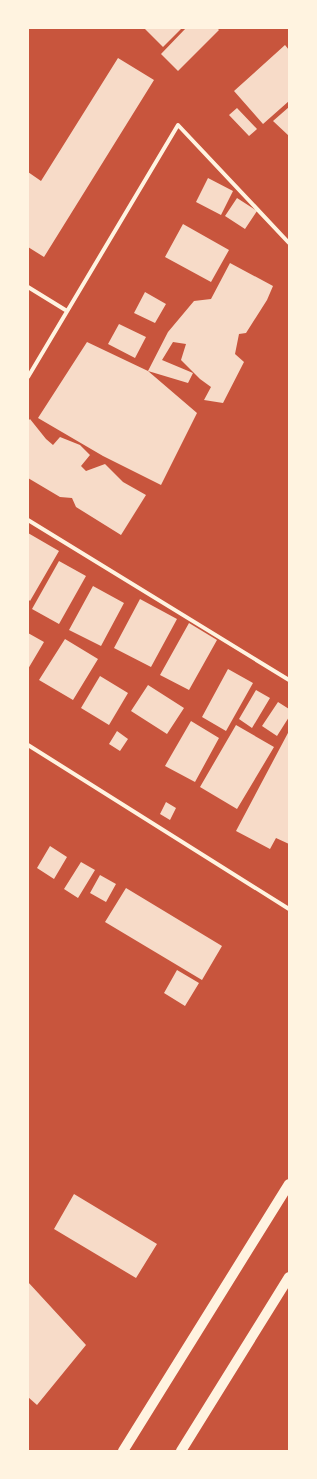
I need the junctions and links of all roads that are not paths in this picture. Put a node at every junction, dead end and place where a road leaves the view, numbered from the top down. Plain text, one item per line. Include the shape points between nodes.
1 (289, 243) edge
2 (28, 287) edge
3 (67, 311) junction
4 (28, 376) edge
5 (28, 520) edge
6 (289, 680) edge
7 (28, 746) edge
8 (289, 909) edge
9 (289, 1184) edge
10 (289, 1277) edge
11 (123, 1451) edge
12 (181, 1451) edge

1 - 3 street via 178,126
2 - 3 street
3 - 4 street
5 - 6 street
7 - 8 street
9 - 11 main road
10 - 12 main road

